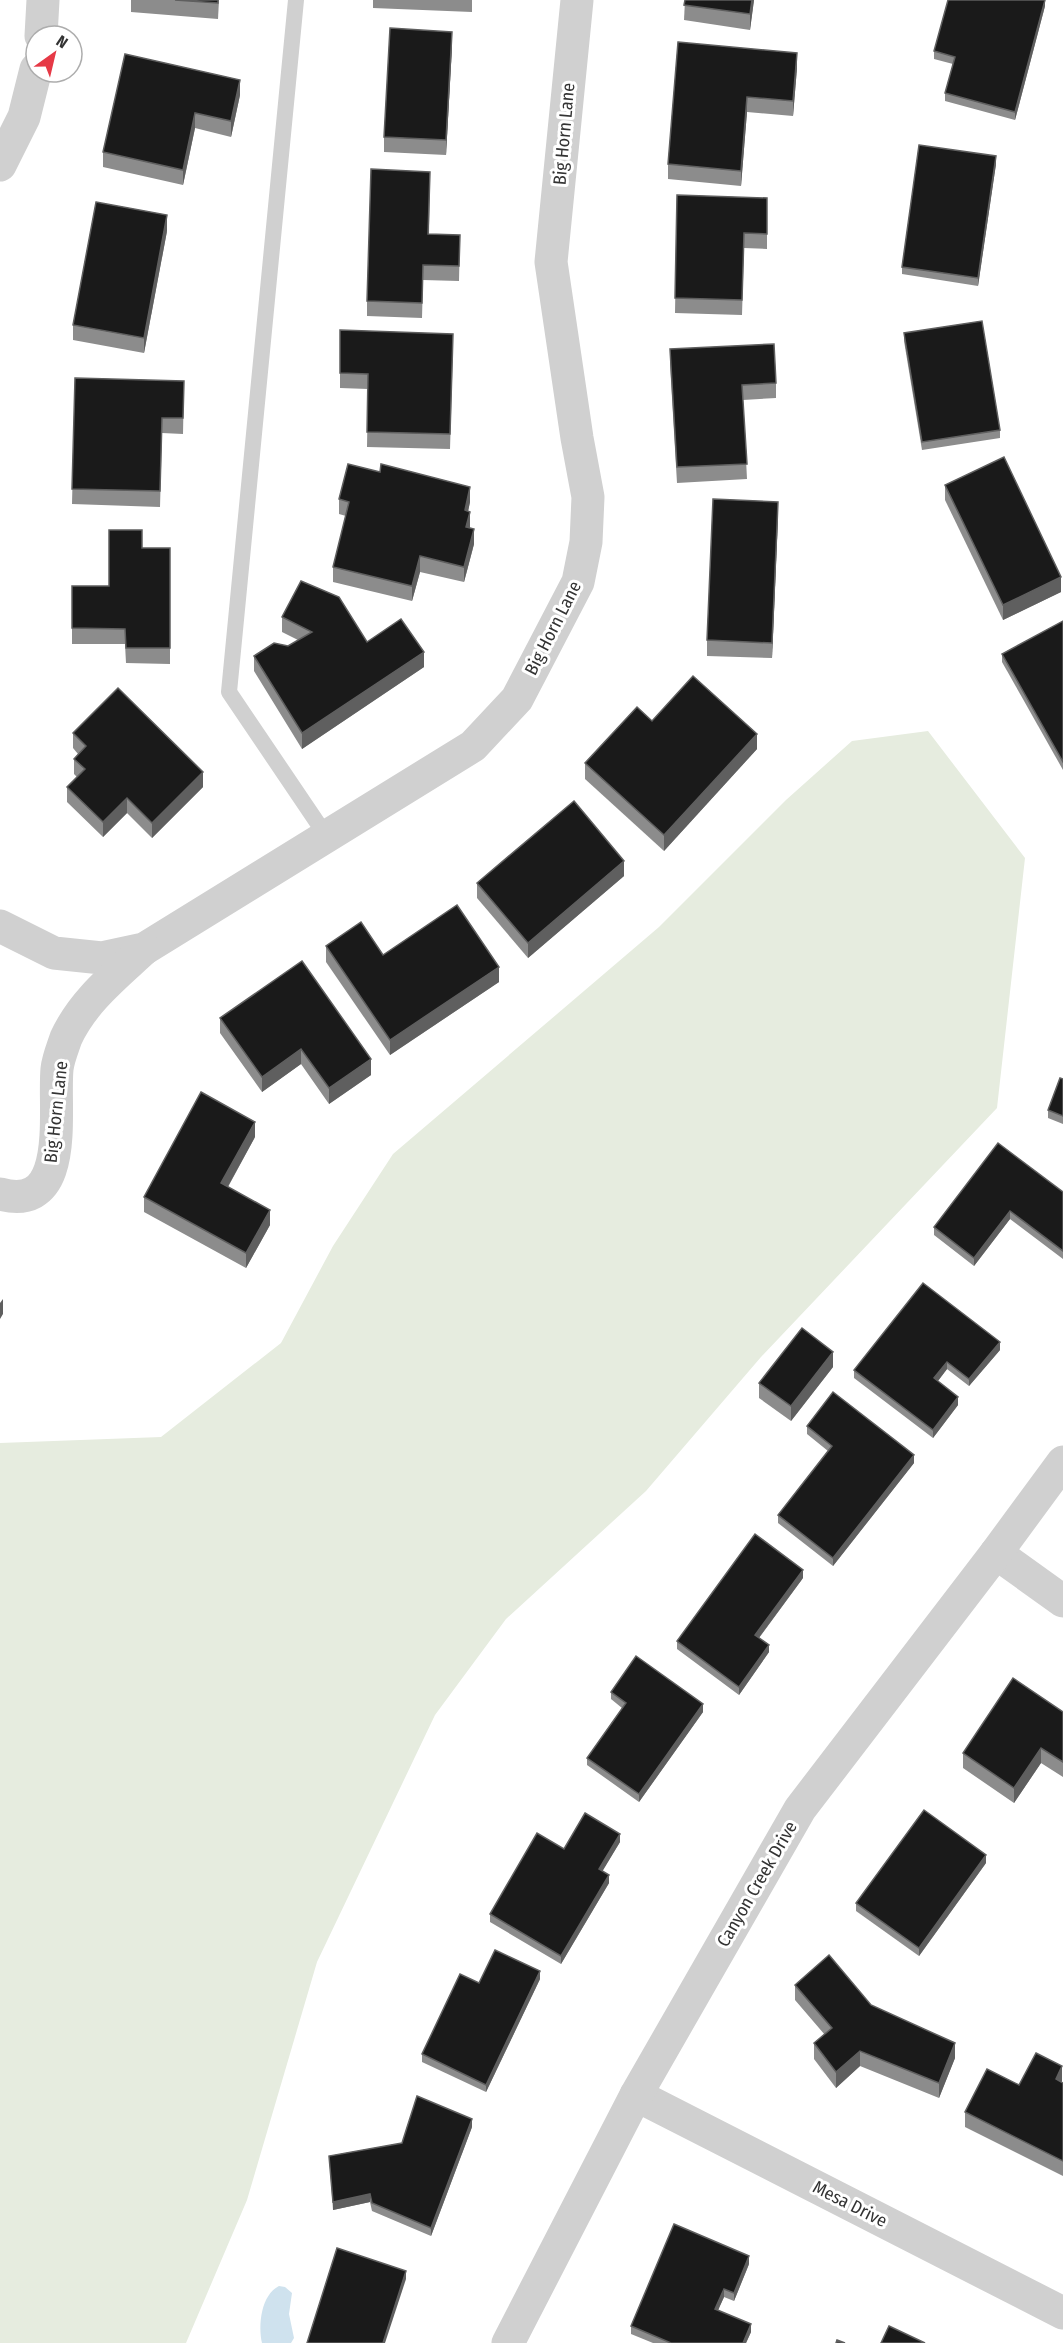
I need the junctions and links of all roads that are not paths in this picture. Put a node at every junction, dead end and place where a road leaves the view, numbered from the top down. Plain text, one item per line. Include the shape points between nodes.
1 (43, 0) edge
2 (296, 0) edge
3 (577, 0) edge
4 (42, 24) edge
5 (32, 84) edge
6 (0, 165) edge
7 (327, 837) junction
8 (0, 926) edge
9 (144, 949) junction
10 (0, 1194) edge
11 (1063, 1462) edge
12 (996, 1553) junction
13 (1063, 1601) edge
14 (636, 2095) junction
15 (1063, 2313) edge
16 (508, 2343) edge

1 - 4 street
2 - 7 lane via 229,692
3 - 7 street, Big Horn Lane via 551,262 588,497 586,542 578,582 517,699 473,746
5 - 6 street via 24,117
7 - 9 street, Big Horn Lane
8 - 9 street, Big Horn Lane via 54,953 102,958
9 - 10 street, Big Horn Lane via 92,998 66,1040 57,1067 55,1155 48,1178 33,1192 13,1198
11 - 12 street, Canyon Creek Drive
12 - 13 street
12 - 14 street, Canyon Creek Drive via 800,1809
14 - 15 street, Mesa Drive
14 - 16 street, Canyon Creek Drive

